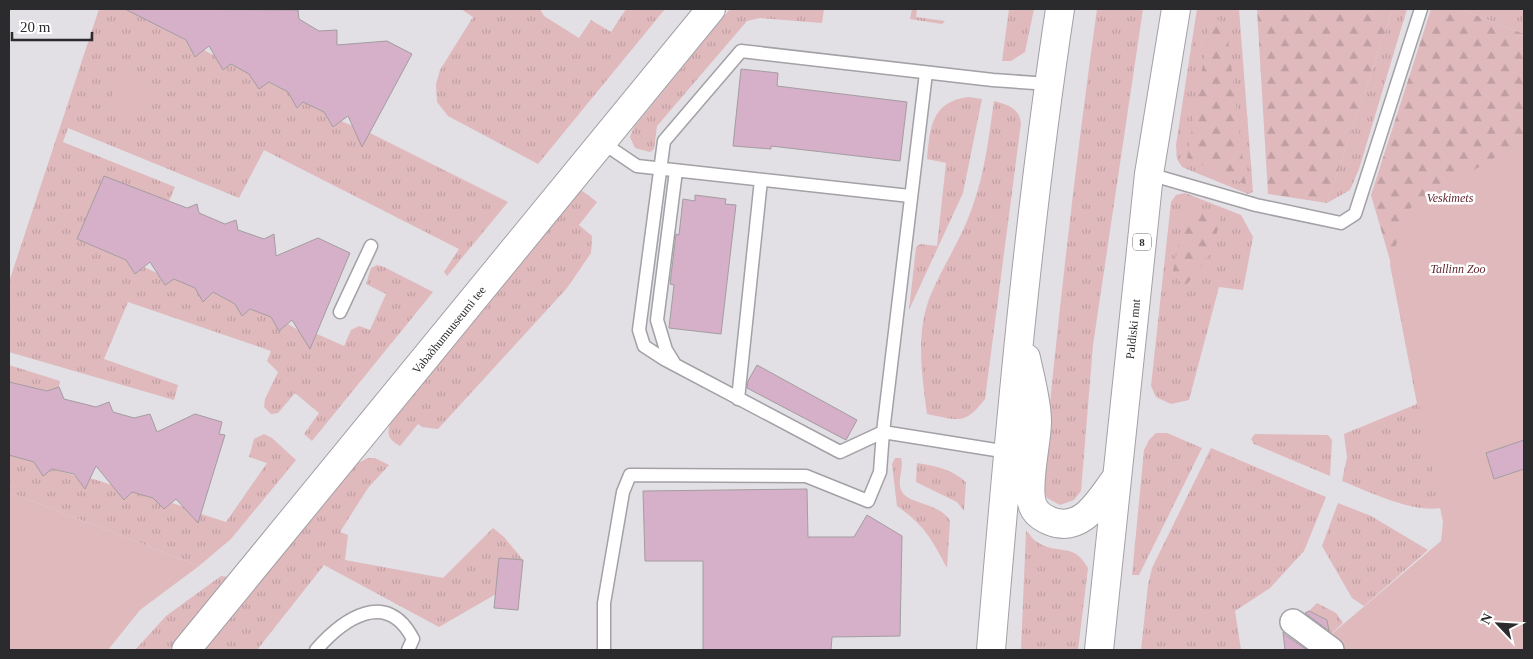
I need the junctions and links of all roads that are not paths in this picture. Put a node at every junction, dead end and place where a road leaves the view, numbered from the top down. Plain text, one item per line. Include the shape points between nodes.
1 (711, 9) edge
2 (1060, 9) edge
3 (1176, 9) edge
4 (1420, 9) edge
5 (926, 73) junction
6 (1049, 84) junction
7 (603, 143) junction
8 (660, 170) junction
9 (676, 171) junction
10 (1149, 174) junction
11 (761, 180) junction
12 (910, 196) junction
13 (371, 246) dead end
14 (340, 312) dead end
15 (1020, 329) junction
16 (675, 366) junction
17 (738, 399) junction
18 (883, 432) junction
19 (1008, 452) junction
20 (1117, 477) junction
21 (1293, 622) dead end
22 (186, 650) edge
23 (316, 650) edge
24 (408, 650) edge
25 (604, 650) edge
26 (991, 650) edge
27 (1099, 650) edge
28 (1331, 650) edge

1 - 7 main road, Vabaõhumuuseumi tee
2 - 6 main road
3 - 10 main road, Paldiski mnt / 8
4 - 10 lane via 1355,214 1341,224 1256,205
5 - 6 lane
5 - 8 lane via 741,51 664,141
5 - 12 lane
6 - 15 main road
7 - 8 lane via 637,166
7 - 22 main road, Vabaõhumuuseumi tee
8 - 9 lane
8 - 16 lane via 639,330 644,346
9 - 11 lane
9 - 16 lane via 657,320 666,350
10 - 20 main road, Paldiski mnt / 8
11 - 12 lane
11 - 17 lane
12 - 18 lane
13 - 14 lane
15 - 19 main road
15 - 20 main road via 1036,408 1031,483 1033,506 1042,518 1058,524 1074,523 1088,515
16 - 17 lane
17 - 18 lane via 840,452
18 - 19 lane
18 - 25 lane via 880,472 868,501 806,476 630,475 604,603
19 - 26 main road
20 - 27 main road, Paldiski mnt / 8
21 - 28 street
23 - 24 lane via 333,630 361,615 380,611 397,617 406,627 413,639

